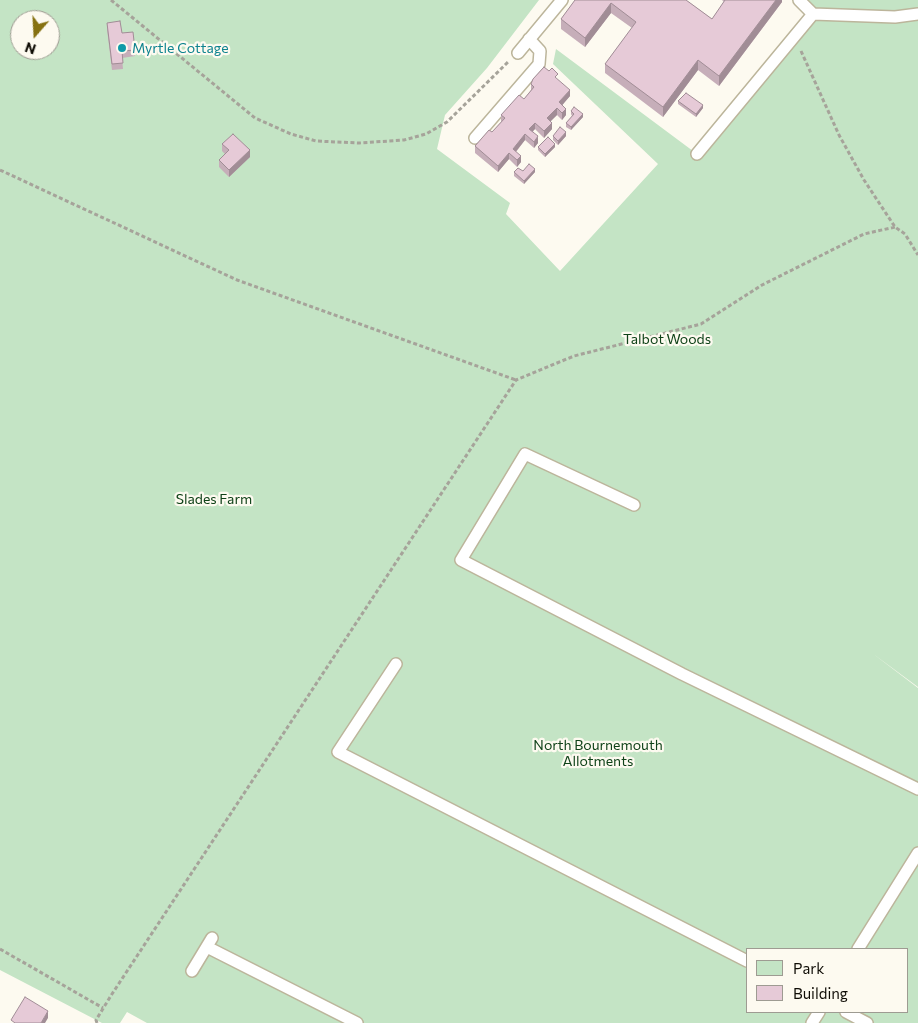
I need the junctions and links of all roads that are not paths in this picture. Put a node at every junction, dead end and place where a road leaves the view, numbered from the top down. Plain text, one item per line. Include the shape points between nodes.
1 (562, 0) edge
2 (799, 0) edge
3 (813, 14) junction
4 (918, 14) edge
5 (529, 39) junction
6 (518, 53) road end
7 (475, 138) dead end
8 (697, 154) dead end
9 (634, 505) dead end
10 (396, 664) dead end
11 (918, 789) edge
12 (918, 853) edge
13 (859, 948) edge
14 (746, 960) edge
15 (192, 971) dead end
16 (848, 1013) edge
17 (358, 1023) edge
18 (867, 1023) edge

1 - 5 lane
2 - 3 lane
3 - 4 lane via 895,17
3 - 8 lane
5 - 6 lane
5 - 7 lane via 540,51 539,64
9 - 11 lane via 525,454 461,560 682,674
10 - 14 lane via 338,752
12 - 13 lane
15 - 17 lane via 209,942
16 - 18 lane

